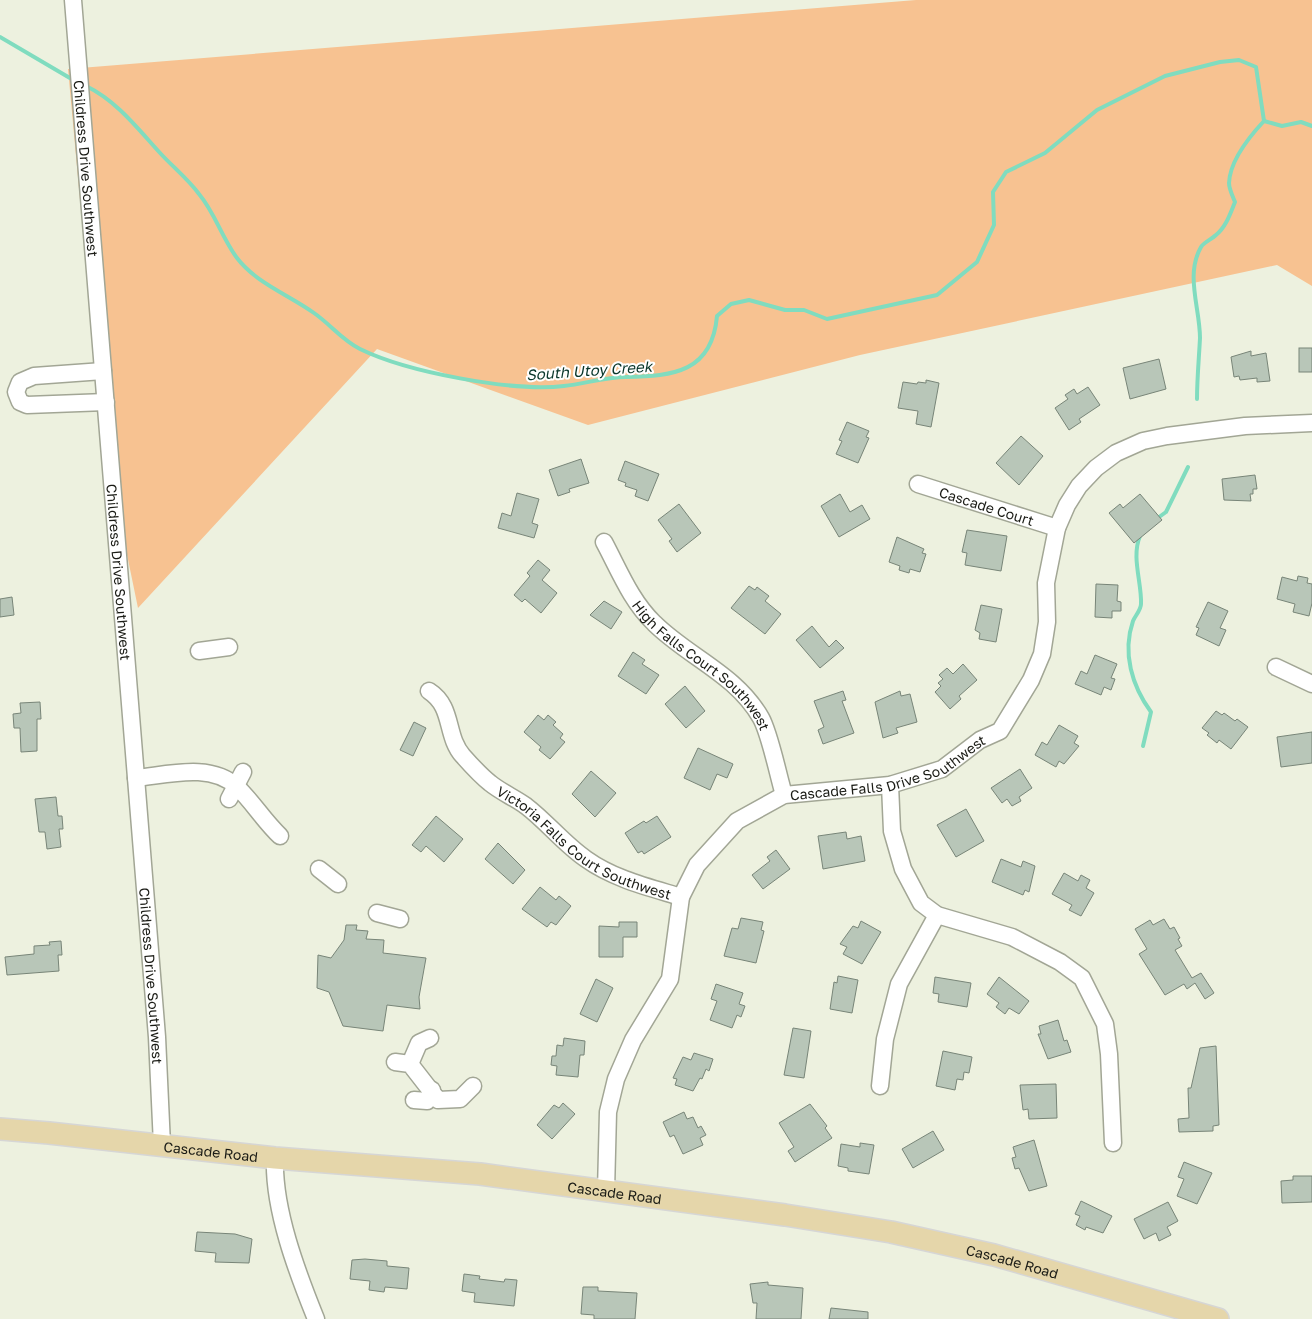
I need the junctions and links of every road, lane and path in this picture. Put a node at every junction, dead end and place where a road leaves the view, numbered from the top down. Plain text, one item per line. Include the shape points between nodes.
1 (73, 0) edge
2 (103, 371) junction
3 (106, 402) junction
4 (1312, 423) edge
5 (918, 484) dead end
6 (1057, 528) junction
7 (604, 542) dead end
8 (230, 647) dead end
9 (199, 651) dead end
10 (1276, 666) dead end
11 (1312, 684) edge
12 (428, 691) dead end
13 (136, 778) junction
14 (890, 785) junction
15 (784, 795) junction
16 (280, 836) dead end
17 (319, 869) dead end
18 (338, 884) dead end
19 (681, 897) junction
20 (377, 913) dead end
21 (937, 915) junction
22 (400, 919) dead end
23 (430, 1038) dead end
24 (473, 1086) dead end
25 (880, 1086) dead end
26 (0, 1130) edge
27 (1113, 1143) dead end
28 (162, 1145) junction
29 (276, 1158) junction
30 (606, 1191) junction
31 (1173, 1312) edge
32 (316, 1319) edge
33 (1218, 1319) edge

1 - 2 street, Childress Drive Southwest
2 - 3 street, Childress Drive Southwest
2 - 3 street via 34,376 20,382 16,392 20,402 27,405
3 - 13 street, Childress Drive Southwest
4 - 6 street, Cascade Falls Drive Southwest via 1245,426 1186,434 1143,442 1116,453 1096,468 1071,499
5 - 6 street, Cascade Court
6 - 14 street, Cascade Falls Drive Southwest via 1046,583 1047,622 1042,654 1000,731 980,740 942,770
7 - 15 street, High Falls Court Southwest via 633,598 653,622 722,673 752,704 762,720
8 - 9 street
10 - 11 street
12 - 19 street, Victoria Falls Court Southwest via 438,697 462,755 490,783 526,806 587,860 617,877
13 - 16 street via 208,772 236,786
13 - 28 street, Childress Drive Southwest via 157,1037
14 - 15 street, Cascade Falls Drive Southwest
14 - 21 street via 892,831 903,869 921,903
15 - 19 street, Cascade Falls Drive Southwest via 737,821 697,865
17 - 18 street
19 - 30 street, Cascade Falls Drive Southwest via 670,979 633,1040 616,1079 608,1112
20 - 22 street
21 - 25 street via 899,984 885,1039
21 - 27 street via 1012,937 1060,962 1082,978 1105,1024
23 - 24 street via 420,1043 402,1063 424,1097 460,1099
26 - 28 main road, Cascade Road
28 - 29 main road, Cascade Road
29 - 30 main road, Cascade Road via 480,1174
29 - 32 street via 275,1174 289,1246
30 - 31 main road, Cascade Road via 891,1232 994,1255
31 - 33 main road, Cascade Road

